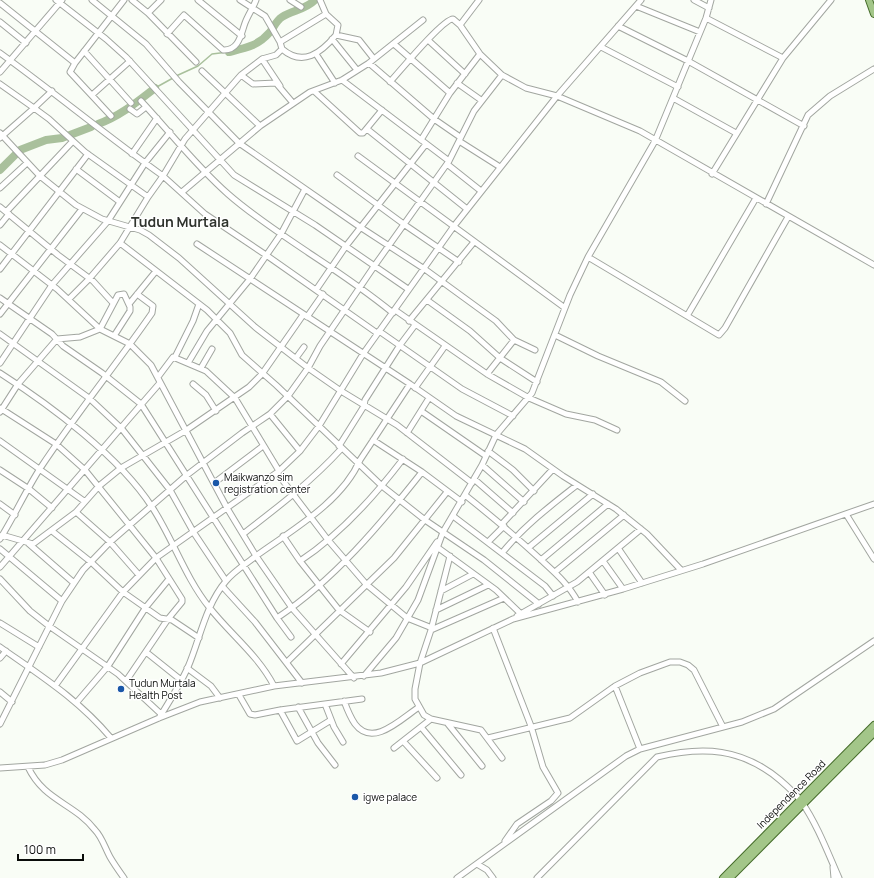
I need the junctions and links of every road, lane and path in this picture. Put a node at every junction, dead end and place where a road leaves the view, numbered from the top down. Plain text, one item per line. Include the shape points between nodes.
1 (92, 0) edge
2 (124, 0) edge
3 (132, 0) edge
4 (161, 0) edge
5 (198, 0) edge
6 (240, 0) edge
7 (256, 0) edge
8 (290, 0) edge
9 (320, 0) edge
10 (480, 0) edge
11 (641, 0) edge
12 (694, 0) edge
13 (711, 0) edge
14 (831, 0) edge
15 (869, 0) edge
16 (59, 1) edge
17 (0, 3) edge
18 (636, 6) junction
19 (301, 7) dead end
20 (709, 8) junction
21 (252, 9) junction
22 (112, 14) junction
23 (148, 14) junction
24 (326, 14) junction
25 (874, 14) edge
26 (706, 18) junction
27 (423, 20) dead end
28 (0, 22) edge
29 (460, 24) junction
30 (338, 25) junction
31 (618, 26) junction
32 (34, 32) junction
33 (98, 32) junction
34 (700, 32) junction
35 (168, 34) junction
36 (242, 36) junction
37 (334, 37) junction
38 (345, 37) junction
39 (428, 40) junction
40 (280, 42) junction
41 (26, 43) junction
42 (394, 44) junction
43 (601, 47) junction
44 (282, 49) junction
45 (84, 51) junction
46 (0, 53) edge
47 (316, 54) junction
48 (480, 54) junction
49 (410, 58) junction
50 (783, 58) junction
51 (262, 59) junction
52 (374, 59) junction
53 (10, 61) junction
54 (130, 61) junction
55 (688, 61) junction
56 (196, 62) dead end
57 (75, 63) junction
58 (369, 63) junction
59 (874, 69) edge
60 (357, 70) junction
61 (202, 71) dead end
62 (0, 72) edge
63 (465, 74) junction
64 (242, 75) junction
65 (502, 75) junction
66 (110, 80) junction
67 (342, 80) junction
68 (390, 82) junction
69 (335, 83) junction
70 (457, 83) junction
71 (0, 84) edge
72 (280, 86) junction
73 (678, 87) junction
74 (52, 91) junction
75 (314, 91) junction
76 (225, 93) junction
77 (450, 93) junction
78 (92, 95) junction
79 (557, 96) junction
80 (673, 98) junction
81 (481, 100) junction
82 (756, 100) junction
83 (141, 101) dead end
84 (293, 103) junction
85 (146, 106) junction
86 (34, 108) junction
87 (382, 110) junction
88 (208, 112) junction
89 (111, 116) dead end
90 (157, 118) junction
91 (434, 119) junction
92 (260, 126) junction
93 (804, 126) junction
94 (367, 129) junction
95 (193, 130) junction
96 (170, 132) junction
97 (736, 133) junction
98 (1, 135) edge
99 (69, 138) junction
100 (459, 139) junction
101 (421, 140) junction
102 (655, 141) junction
103 (239, 143) junction
104 (426, 144) junction
105 (182, 145) junction
106 (88, 154) junction
107 (132, 154) junction
108 (358, 156) dead end
109 (218, 160) junction
110 (448, 162) junction
111 (27, 163) junction
112 (145, 163) junction
113 (410, 163) junction
114 (500, 167) junction
115 (76, 169) junction
116 (204, 172) junction
117 (712, 174) junction
118 (337, 175) dead end
119 (40, 176) junction
120 (162, 176) junction
121 (434, 182) junction
122 (395, 184) junction
123 (131, 185) junction
124 (0, 188) edge
125 (305, 189) junction
126 (58, 191) junction
127 (481, 191) junction
128 (182, 192) junction
129 (148, 197) junction
130 (756, 198) junction
131 (120, 202) junction
132 (420, 202) junction
133 (766, 204) junction
134 (378, 205) junction
135 (0, 207) edge
136 (82, 209) junction
137 (467, 209) junction
138 (292, 212) junction
139 (7, 213) junction
140 (788, 217) junction
141 (108, 221) junction
142 (0, 225) edge
143 (404, 225) junction
144 (454, 226) junction
145 (129, 227) junction
146 (360, 227) junction
147 (29, 231) junction
148 (281, 234) junction
149 (474, 242) junction
150 (120, 243) junction
151 (197, 244) dead end
152 (0, 245) edge
153 (389, 245) junction
154 (346, 246) junction
155 (438, 247) junction
156 (51, 249) junction
157 (11, 253) junction
158 (266, 255) junction
159 (588, 258) junction
160 (459, 262) junction
161 (70, 263) junction
162 (374, 265) junction
163 (874, 265) edge
164 (330, 267) junction
165 (423, 268) junction
166 (0, 269) edge
167 (33, 270) junction
168 (156, 271) junction
169 (89, 279) junction
170 (250, 279) junction
171 (443, 281) junction
172 (52, 285) junction
173 (360, 287) junction
174 (408, 289) junction
175 (316, 290) junction
176 (137, 294) junction
177 (323, 294) junction
178 (0, 298) edge
179 (68, 299) junction
180 (427, 300) junction
181 (113, 303) junction
182 (9, 304) junction
183 (129, 304) junction
184 (199, 304) junction
185 (229, 305) junction
186 (565, 308) junction
187 (345, 310) junction
188 (394, 312) junction
189 (0, 314) edge
190 (305, 316) junction
191 (687, 316) junction
192 (29, 318) junction
193 (217, 320) junction
194 (409, 321) junction
195 (415, 325) junction
196 (100, 329) junction
197 (330, 332) junction
198 (378, 332) junction
199 (0, 334) edge
200 (555, 335) junction
201 (114, 336) junction
202 (57, 339) junction
203 (514, 340) junction
204 (15, 343) junction
205 (130, 344) junction
206 (400, 345) junction
207 (281, 346) junction
208 (445, 346) junction
209 (304, 347) dead end
210 (212, 350) dead end
211 (536, 350) dead end
212 (363, 354) junction
213 (175, 357) junction
214 (296, 358) junction
215 (500, 358) junction
216 (38, 360) junction
217 (0, 363) edge
218 (188, 363) junction
219 (432, 366) junction
220 (201, 368) junction
221 (308, 368) junction
222 (385, 368) junction
223 (0, 373) edge
224 (262, 374) junction
225 (487, 374) junction
226 (106, 376) junction
227 (158, 377) junction
228 (537, 382) junction
229 (18, 384) junction
230 (160, 384) junction
231 (193, 384) dead end
232 (410, 384) junction
233 (415, 388) junction
234 (341, 391) junction
235 (288, 396) junction
236 (89, 398) junction
237 (235, 398) junction
238 (430, 398) junction
239 (529, 398) junction
240 (685, 401) dead end
241 (141, 404) junction
242 (364, 406) junction
243 (0, 409) edge
244 (216, 411) junction
245 (421, 411) junction
246 (270, 414) junction
247 (513, 416) junction
248 (388, 420) junction
249 (71, 424) junction
250 (252, 426) junction
251 (319, 426) junction
252 (122, 429) junction
253 (617, 430) dead end
254 (185, 431) junction
255 (407, 433) junction
256 (496, 435) junction
257 (374, 440) junction
258 (0, 441) edge
259 (165, 442) junction
260 (56, 444) junction
261 (263, 446) junction
262 (340, 447) junction
263 (102, 451) junction
264 (300, 451) junction
265 (142, 454) junction
266 (487, 454) junction
267 (404, 459) junction
268 (203, 463) junction
269 (358, 465) junction
270 (482, 465) junction
271 (120, 468) junction
272 (40, 469) junction
273 (553, 469) junction
274 (0, 470) edge
275 (85, 470) junction
276 (278, 472) junction
277 (422, 472) junction
278 (187, 475) junction
279 (473, 481) junction
280 (214, 483) junction
281 (577, 485) junction
282 (99, 486) junction
283 (382, 486) junction
284 (29, 489) junction
285 (68, 489) junction
286 (170, 490) junction
287 (534, 491) junction
288 (447, 492) junction
289 (592, 494) junction
290 (466, 495) junction
291 (293, 496) junction
292 (400, 500) junction
293 (84, 501) junction
294 (462, 502) junction
295 (524, 502) junction
296 (0, 504) edge
297 (608, 504) junction
298 (874, 504) edge
299 (152, 506) junction
300 (52, 508) junction
301 (227, 508) junction
302 (76, 512) junction
303 (513, 513) junction
304 (846, 514) junction
305 (15, 515) junction
306 (624, 515) junction
307 (454, 516) junction
308 (213, 517) junction
309 (310, 517) junction
310 (425, 520) junction
311 (130, 524) junction
312 (503, 525) junction
313 (641, 529) junction
314 (52, 530) junction
315 (443, 532) junction
316 (194, 533) junction
317 (243, 534) junction
318 (283, 536) junction
319 (516, 536) junction
320 (1, 537) edge
321 (440, 539) junction
322 (24, 540) junction
323 (328, 540) junction
324 (110, 542) junction
325 (488, 542) junction
326 (173, 546) junction
327 (437, 548) junction
328 (528, 548) junction
329 (618, 548) junction
330 (0, 549) edge
331 (502, 553) junction
332 (256, 556) junction
333 (450, 556) junction
334 (10, 558) junction
335 (156, 558) junction
336 (874, 559) edge
337 (345, 560) junction
338 (541, 560) junction
339 (300, 561) junction
340 (603, 561) junction
341 (91, 562) junction
342 (243, 566) junction
343 (0, 567) edge
344 (681, 570) junction
345 (555, 572) junction
346 (589, 572) junction
347 (473, 574) junction
348 (139, 575) junction
349 (0, 579) edge
350 (169, 579) junction
351 (226, 581) junction
352 (74, 582) junction
353 (642, 583) junction
354 (319, 584) junction
355 (366, 584) junction
356 (488, 585) junction
357 (222, 586) junction
358 (570, 587) junction
359 (623, 589) junction
360 (441, 591) junction
361 (123, 592) junction
362 (605, 595) junction
363 (553, 596) junction
364 (504, 598) junction
365 (62, 601) junction
366 (578, 602) junction
367 (539, 604) junction
368 (391, 605) junction
369 (146, 607) junction
370 (210, 608) junction
371 (292, 608) junction
372 (339, 610) junction
373 (436, 610) junction
374 (520, 613) junction
375 (277, 618) junction
376 (407, 618) junction
377 (168, 619) junction
378 (512, 619) junction
379 (0, 622) edge
380 (49, 626) junction
381 (493, 628) junction
382 (431, 629) junction
383 (370, 632) junction
384 (314, 635) junction
385 (291, 637) dead end
386 (199, 638) junction
387 (874, 641) edge
388 (0, 647) edge
389 (39, 647) junction
390 (82, 648) junction
391 (6, 651) junction
392 (146, 652) junction
393 (0, 658) edge
394 (287, 662) junction
395 (420, 663) junction
396 (341, 664) junction
397 (108, 666) junction
398 (29, 668) junction
399 (187, 668) junction
400 (364, 676) junction
401 (354, 678) junction
402 (181, 680) junction
403 (126, 681) junction
404 (302, 683) junction
405 (55, 686) junction
406 (274, 686) junction
407 (615, 686) junction
408 (0, 692) edge
409 (240, 695) junction
410 (220, 698) junction
411 (362, 699) dead end
412 (344, 701) junction
413 (12, 702) junction
414 (77, 702) junction
415 (325, 704) junction
416 (418, 707) junction
417 (298, 708) junction
418 (280, 710) junction
419 (160, 716) junction
420 (431, 719) junction
421 (331, 720) junction
422 (0, 721) edge
423 (448, 724) junction
424 (531, 726) junction
425 (421, 727) junction
426 (723, 727) junction
427 (873, 730) edge
428 (311, 732) junction
429 (111, 738) junction
430 (488, 738) junction
431 (403, 741) junction
432 (343, 742) dead end
433 (394, 748) dead end
434 (640, 749) junction
435 (502, 758) dead end
436 (335, 765) dead end
437 (482, 766) dead end
438 (28, 767) junction
439 (0, 768) edge
440 (461, 775) dead end
441 (438, 778) dead end
442 (802, 802) junction
443 (504, 844) junction
444 (477, 864) junction
445 (833, 865) junction
446 (124, 878) edge
447 (457, 878) edge
448 (493, 878) edge
449 (537, 878) edge
450 (723, 878) edge
451 (730, 878) edge
452 (834, 878) edge
453 (839, 878) edge

1 - 22 street
2 - 22 street
3 - 23 street
4 - 23 street
5 - 36 street
6 - 21 street
7 - 21 street
8 - 19 street
9 - 24 street
10 - 29 street
11 - 18 street
12 - 20 street
13 - 20 street
14 - 50 street
15 - 25 main road
16 - 32 street
16 - 33 street
17 - 32 street
18 - 31 street
18 - 34 street
20 - 26 street
21 - 36 street
21 - 40 street via 265,16
22 - 33 street
22 - 88 street via 146,44
23 - 35 street
24 - 30 street
24 - 40 street
26 - 34 street
26 - 50 street
27 - 42 street
28 - 41 street
29 - 39 street via 453,18 450,19
29 - 48 street
30 - 37 street
30 - 38 street
31 - 43 street
31 - 55 street
32 - 41 street
32 - 57 street
33 - 45 street
33 - 54 street
34 - 55 street
35 - 36 street via 184,16 223,50 229,49
35 - 56 street
37 - 38 street
37 - 47 street
37 - 60 street
38 - 52 street via 359,40
39 - 49 street
39 - 63 street
40 - 44 street
41 - 53 street
42 - 49 street
42 - 52 street
43 - 73 street
43 - 79 street
44 - 47 street via 294,57
44 - 51 street via 276,55
45 - 57 street
45 - 66 street
46 - 53 street
47 - 69 street
48 - 63 street
48 - 65 street
49 - 68 street
49 - 77 street
50 - 82 street
51 - 64 street
51 - 72 street
52 - 58 street
53 - 62 street
53 - 74 street
54 - 66 street
54 - 95 street
55 - 73 street
55 - 82 street
57 - 78 street via 71,73
58 - 60 street
58 - 68 street
59 - 93 street via 830,96 813,110
60 - 67 street
61 - 76 street
63 - 70 street
64 - 72 street via 253,84 276,83
64 - 76 street
65 - 79 street via 526,88
65 - 81 street
66 - 78 street
66 - 85 street via 137,114
67 - 69 street
67 - 87 street
68 - 91 street
69 - 75 street
70 - 77 street
70 - 81 street
71 - 86 street
72 - 84 street
73 - 80 street
74 - 86 street
74 - 107 street
75 - 84 street
75 - 94 street via 360,134
76 - 88 street
76 - 92 street
77 - 91 street
78 - 89 street
79 - 102 street via 640,131
79 - 114 street
80 - 97 street
80 - 102 street
81 - 100 street
82 - 93 street
82 - 97 street
83 - 85 street
84 - 92 street
85 - 90 street
86 - 98 street
86 - 99 street
87 - 94 street
87 - 101 street
88 - 95 street
88 - 103 street
90 - 96 street
90 - 107 street
91 - 100 street
91 - 101 street
92 - 103 street
93 - 133 street
94 - 113 street
95 - 105 street
95 - 109 street
96 - 105 street
96 - 112 street
97 - 117 street
98 - 111 street
99 - 106 street
99 - 119 street
100 - 110 street
100 - 114 street
101 - 104 street
102 - 117 street
102 - 159 street
103 - 109 street
103 - 125 street
104 - 110 street
104 - 113 street
105 - 116 street
105 - 120 street
106 - 115 street
106 - 123 street
107 - 112 street
108 - 122 street
109 - 116 street
109 - 138 street via 234,175
110 - 121 street
110 - 127 street
111 - 119 street
111 - 124 street
112 - 120 street
112 - 123 street
113 - 121 street
113 - 122 street
114 - 127 street
115 - 126 street
115 - 131 street
116 - 128 street
116 - 148 street via 233,199
117 - 130 street
118 - 134 street
119 - 126 street
119 - 139 street
120 - 128 street
120 - 129 street
121 - 132 street
121 - 137 street
122 - 132 street
122 - 134 street
123 - 129 street
123 - 131 street
125 - 138 street
125 - 146 street
126 - 136 street
126 - 147 street
127 - 137 street
128 - 158 street via 205,214
129 - 145 street
130 - 133 street
130 - 191 street
131 - 141 street
132 - 143 street
132 - 144 street
133 - 140 street
134 - 143 street
134 - 146 street
135 - 139 street
136 - 141 street
136 - 156 street
137 - 144 street
138 - 148 street
138 - 154 street
139 - 142 street
139 - 147 street
140 - 163 street
140 - 191 street via 722,333 716,334
141 - 145 street
141 - 161 street
143 - 153 street
143 - 155 street
144 - 149 street
144 - 155 street
145 - 150 street
145 - 185 street via 140,230 179,258
146 - 153 street
146 - 154 street
147 - 156 street
147 - 157 street
148 - 158 street
148 - 164 street
149 - 160 street
149 - 186 street
150 - 168 street
150 - 169 street
151 - 170 street
152 - 157 street
153 - 162 street
153 - 165 street
154 - 162 street
154 - 164 street
155 - 160 street
155 - 165 street
156 - 161 street
156 - 167 street
157 - 166 street
157 - 167 street
158 - 170 street
158 - 175 street
159 - 186 street
159 - 191 street
160 - 171 street
161 - 169 street
161 - 172 street
162 - 173 street
162 - 174 street
164 - 173 street
164 - 175 street
165 - 171 street
165 - 174 street
167 - 172 street
167 - 182 street
168 - 176 street
168 - 184 street
169 - 179 street
169 - 181 street via 101,288
170 - 185 street
170 - 190 street
171 - 180 street
171 - 203 street via 496,321
172 - 179 street
172 - 192 street
173 - 187 street
173 - 188 street
174 - 188 street
175 - 177 street
176 - 183 street
176 - 205 street via 153,306 154,310
177 - 187 street
177 - 190 street
178 - 182 street
179 - 196 street
180 - 194 street
180 - 215 street via 470,331
181 - 183 street via 120,294 124,294
181 - 196 street
182 - 189 street
182 - 192 street
183 - 201 street via 130,311
184 - 193 street
184 - 213 street
185 - 193 street
185 - 207 street
186 - 200 street
187 - 197 street
187 - 198 street
188 - 194 street
188 - 198 street
190 - 197 street
190 - 207 street
192 - 202 street
192 - 204 street
193 - 218 street
193 - 224 street via 230,333 242,355
194 - 195 street
195 - 206 street
195 - 208 street
196 - 201 street
196 - 202 street via 80,337
197 - 212 street
197 - 221 street
198 - 206 street
198 - 212 street
199 - 204 street
200 - 228 street
200 - 240 street via 661,382
201 - 205 street
202 - 216 street
202 - 226 street
203 - 211 street
203 - 215 street
204 - 216 street
204 - 217 street
205 - 226 street
205 - 227 street via 151,365
206 - 219 street
206 - 222 street
207 - 214 street
207 - 224 street
208 - 219 street
208 - 225 street
209 - 214 street
210 - 220 street
212 - 222 street
212 - 234 street
213 - 218 street
213 - 227 street
214 - 221 street
215 - 225 street
215 - 228 street
216 - 229 street
216 - 236 street
218 - 220 street
219 - 233 street
219 - 247 street via 462,388
220 - 237 street
221 - 234 street
221 - 235 street
222 - 232 street
222 - 242 street via 365,400
223 - 229 street
224 - 235 street
224 - 237 street
225 - 239 street
226 - 236 street
226 - 241 street
227 - 230 street
228 - 239 street
229 - 243 street
229 - 249 street
230 - 241 street
230 - 254 street
231 - 244 street via 206,395
232 - 233 street
232 - 248 street
233 - 238 street
234 - 242 street
234 - 251 street
235 - 246 street
235 - 251 street
236 - 249 street
236 - 252 street
237 - 244 street
237 - 250 street
238 - 245 street
238 - 256 street via 456,416
239 - 247 street
239 - 253 street via 566,414 595,420
241 - 252 street
241 - 259 street
242 - 248 street
242 - 262 street
243 - 260 street
244 - 254 street
245 - 255 street
245 - 266 street
246 - 250 street
246 - 264 street
247 - 256 street
248 - 255 street
248 - 257 street
249 - 260 street
249 - 263 street
250 - 261 street
250 - 268 street
251 - 262 street
251 - 264 street
252 - 263 street
252 - 265 street
254 - 259 street
254 - 268 street
255 - 279 street
256 - 266 street
256 - 273 street via 525,449
257 - 267 street
257 - 269 street
258 - 272 street
259 - 265 street
259 - 278 street
260 - 272 street
260 - 275 street
261 - 276 street
261 - 280 street
262 - 269 street
262 - 291 street via 321,471
263 - 271 street
263 - 275 street
264 - 276 street
265 - 271 street
265 - 286 street
266 - 270 street
266 - 287 street via 513,470
267 - 277 street
267 - 283 street
268 - 278 street
268 - 280 street
269 - 283 street
269 - 309 street via 339,491
270 - 279 street
270 - 295 street
271 - 282 street
271 - 299 street
272 - 284 street
272 - 285 street
273 - 281 street
273 - 287 street
274 - 284 street
275 - 282 street
275 - 285 street
276 - 291 street
276 - 301 street
277 - 288 street
277 - 292 street
278 - 286 street
278 - 308 street
279 - 290 street
279 - 303 street
280 - 301 street
281 - 289 street
281 - 319 street via 539,514
282 - 293 street
282 - 311 street
283 - 292 street
283 - 323 street
284 - 300 street
284 - 305 street
285 - 293 street
285 - 300 street
286 - 299 street
286 - 316 street
287 - 295 street
288 - 294 street
288 - 310 street
289 - 297 street
289 - 328 street
290 - 294 street
290 - 312 street
291 - 309 street
291 - 317 street
292 - 310 street
292 - 337 street
293 - 302 street
294 - 307 street
295 - 303 street
296 - 305 street
297 - 306 street
297 - 338 street
298 - 304 street
299 - 311 street
299 - 326 street
300 - 322 street
301 - 308 street
301 - 317 street
302 - 314 street
302 - 324 street
303 - 312 street
304 - 336 street
304 - 344 street
305 - 320 street
306 - 313 street
306 - 345 street
307 - 315 street
307 - 325 street
308 - 316 street
308 - 342 street
309 - 318 street
309 - 323 street
310 - 315 street
310 - 355 street via 394,558
311 - 324 street
311 - 335 street
312 - 319 street
312 - 325 street
313 - 329 street
313 - 344 street
314 - 322 street via 33,544
314 - 341 street
315 - 321 street
315 - 367 street via 484,560
316 - 326 street
316 - 351 street
317 - 332 street
318 - 332 street
318 - 339 street
319 - 328 street
319 - 331 street
320 - 322 street
321 - 327 street
321 - 368 street
322 - 334 street
322 - 352 street
323 - 337 street
323 - 339 street
324 - 341 street
324 - 348 street
325 - 331 street
326 - 335 street
326 - 370 street
327 - 333 street
327 - 376 street via 426,583
328 - 338 street
329 - 340 street
329 - 353 street
330 - 334 street
331 - 363 street via 545,586
332 - 342 street
332 - 371 street
333 - 347 street
333 - 360 street
334 - 343 street
334 - 365 street
335 - 348 street
335 - 350 street
337 - 354 street
337 - 355 street
338 - 345 street
339 - 354 street
340 - 346 street
340 - 359 street
341 - 352 street
341 - 361 street
342 - 351 street
342 - 375 street
344 - 353 street
345 - 358 street
346 - 358 street
346 - 362 street
347 - 356 street
347 - 360 street
348 - 361 street
349 - 380 street via 30,611
350 - 369 street
350 - 377 street via 183,601
351 - 357 street
352 - 365 street
353 - 359 street
354 - 371 street
354 - 372 street
355 - 368 street
355 - 372 street
356 - 364 street
356 - 373 street
357 - 370 street
357 - 394 street
358 - 363 street
358 - 366 street
359 - 362 street
360 - 373 street
361 - 369 street
361 - 390 street
362 - 366 street
363 - 367 street
364 - 374 street
364 - 382 street
365 - 380 street
366 - 378 street
367 - 374 street
368 - 376 street
368 - 383 street
369 - 377 street via 160,618
369 - 397 street
370 - 386 street
370 - 406 street via 260,662
371 - 375 street
371 - 384 street
372 - 383 street
372 - 384 street
373 - 382 street
374 - 378 street
375 - 385 street
376 - 382 street
376 - 400 street via 396,638
377 - 386 street
377 - 392 street
378 - 381 street
379 - 389 street
380 - 389 street
380 - 390 street
381 - 395 street
381 - 424 street
382 - 395 street
383 - 396 street
384 - 394 street
384 - 396 street
386 - 399 street
387 - 426 street via 774,709
388 - 391 street
389 - 398 street
390 - 397 street
390 - 405 street
391 - 393 street
391 - 398 street
392 - 402 street
392 - 403 street
394 - 404 street
395 - 400 street
395 - 416 street via 415,689
396 - 401 street
397 - 403 street
397 - 414 street
398 - 405 street
398 - 413 street
399 - 402 street
399 - 410 street via 211,686
400 - 401 street
401 - 404 street
402 - 419 street
403 - 419 street
404 - 406 street
405 - 414 street
406 - 409 street
407 - 424 street via 570,718
407 - 426 street via 670,662 688,665 694,670
407 - 434 street
408 - 413 street
409 - 410 street
409 - 418 street via 250,714
410 - 419 street
411 - 412 street
412 - 415 street
412 - 416 street via 354,723 372,735 380,733
413 - 422 street
414 - 429 street
415 - 417 street
415 - 421 street
416 - 420 street
417 - 418 street
417 - 428 street
418 - 428 street via 296,740 299,741
419 - 429 street
420 - 423 street
420 - 425 street
421 - 428 street
421 - 432 street
423 - 430 street via 475,728
423 - 437 street
424 - 430 street
424 - 443 street via 543,767 558,793 551,801 517,824
425 - 431 street
425 - 440 street
426 - 434 street
427 - 442 main road, Independence Road
428 - 436 street
429 - 438 street via 62,760
430 - 435 street
431 - 433 street
431 - 441 street
434 - 443 street via 626,756
438 - 439 street
438 - 446 street via 33,778 47,794 83,817 96,830
442 - 445 street
442 - 449 street via 768,770 737,754 710,751 656,757
442 - 450 main road, Independence Road
442 - 451 main road, Independence Road
443 - 444 street
444 - 447 street
444 - 448 street via 487,870
445 - 452 street
445 - 453 street

